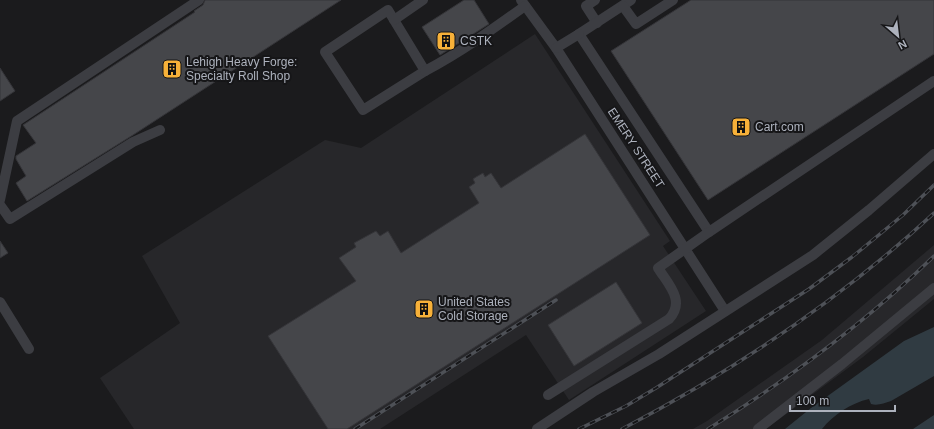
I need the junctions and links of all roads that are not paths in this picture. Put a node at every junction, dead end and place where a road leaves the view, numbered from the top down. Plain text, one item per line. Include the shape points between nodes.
1 (199, 0) edge
2 (423, 0) edge
3 (595, 0) edge
4 (673, 0) edge
5 (523, 3) edge
6 (627, 3) edge
7 (394, 20) junction
8 (597, 23) junction
9 (579, 34) junction
10 (556, 48) junction
11 (425, 71) junction
12 (934, 81) edge
13 (160, 130) dead end
14 (934, 154) edge
15 (0, 200) edge
16 (0, 205) edge
17 (709, 232) junction
18 (685, 248) junction
19 (934, 288) edge
20 (0, 302) edge
21 (725, 311) junction
22 (29, 349) dead end
23 (548, 395) dead end
24 (537, 429) edge
25 (758, 429) edge

1 - 15 street via 17,121
2 - 7 street
3 - 8 street via 586,6
4 - 6 street via 636,24
5 - 10 street, EMERY STREET
5 - 11 street via 477,41
6 - 8 street
7 - 11 street
7 - 11 street via 388,10 325,52 363,110
8 - 9 street
9 - 10 street
9 - 17 street
10 - 18 street, EMERY STREET
12 - 17 street
13 - 16 street via 133,142 10,219
14 - 21 street via 813,255
17 - 18 street
18 - 21 street, EMERY STREET
18 - 23 street via 658,268 677,300 677,307 670,319
19 - 25 street
20 - 22 street
21 - 24 street

